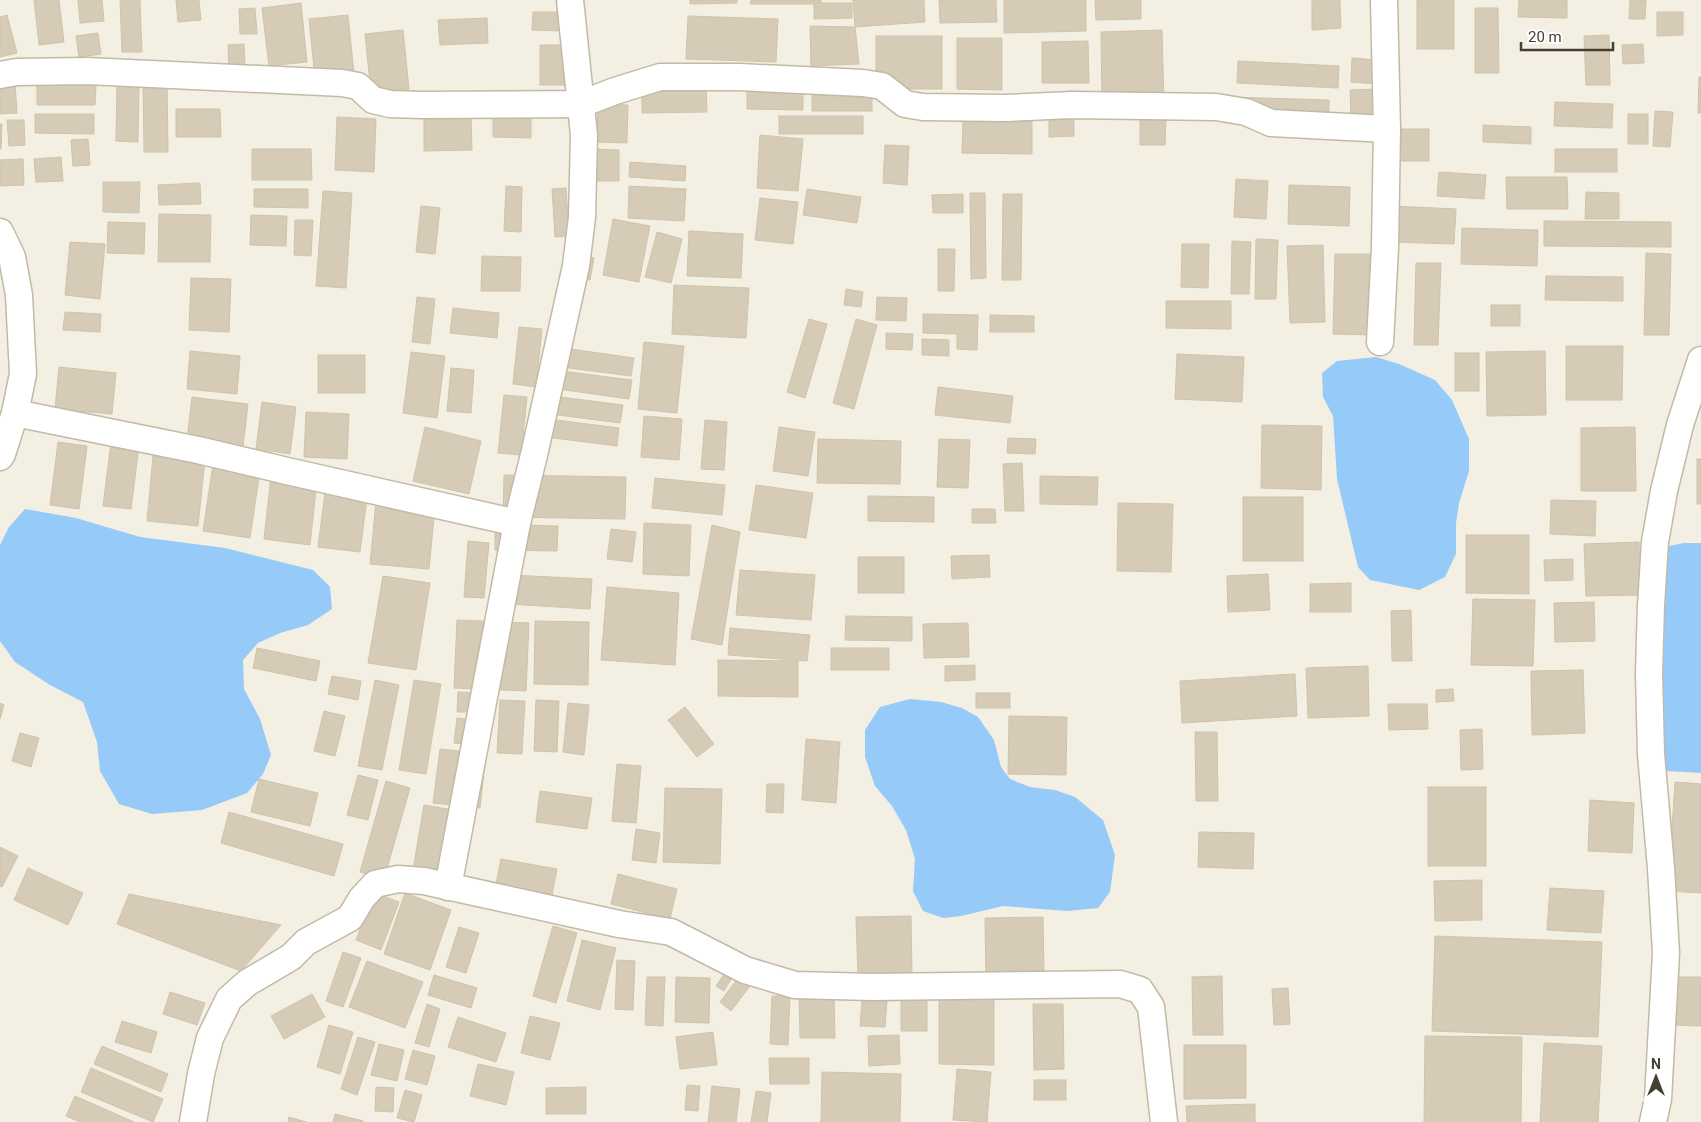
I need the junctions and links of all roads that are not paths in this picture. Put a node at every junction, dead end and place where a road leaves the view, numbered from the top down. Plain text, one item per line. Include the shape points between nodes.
1 (570, 0) edge
2 (1384, 0) edge
3 (0, 75) edge
4 (581, 104) junction
5 (1387, 129) junction
6 (0, 232) edge
7 (1380, 342) dead end
8 (1701, 360) edge
9 (15, 413) junction
10 (1690, 425) edge
11 (0, 457) edge
12 (517, 523) junction
13 (448, 887) junction
14 (193, 1122) edge
15 (1164, 1122) edge
16 (1653, 1122) edge

1 - 4 street
2 - 5 street
3 - 4 street via 87,72 342,83 358,86 373,100 390,104
4 - 5 street via 660,77 739,77 882,86 905,104 923,107 1216,107 1246,112 1271,123
4 - 12 street via 584,179 576,266
5 - 7 street
6 - 9 street via 12,257 19,295 23,374
8 - 10 street
9 - 11 street
9 - 12 street via 198,450
10 - 16 street via 1664,491 1655,542 1651,606 1651,754 1666,953 1658,1098
12 - 13 street
13 - 14 street via 398,879 375,884 350,918 306,942 291,957 229,999 210,1038
13 - 15 street via 671,932 745,970 795,986 1120,984 1140,990 1151,1007

